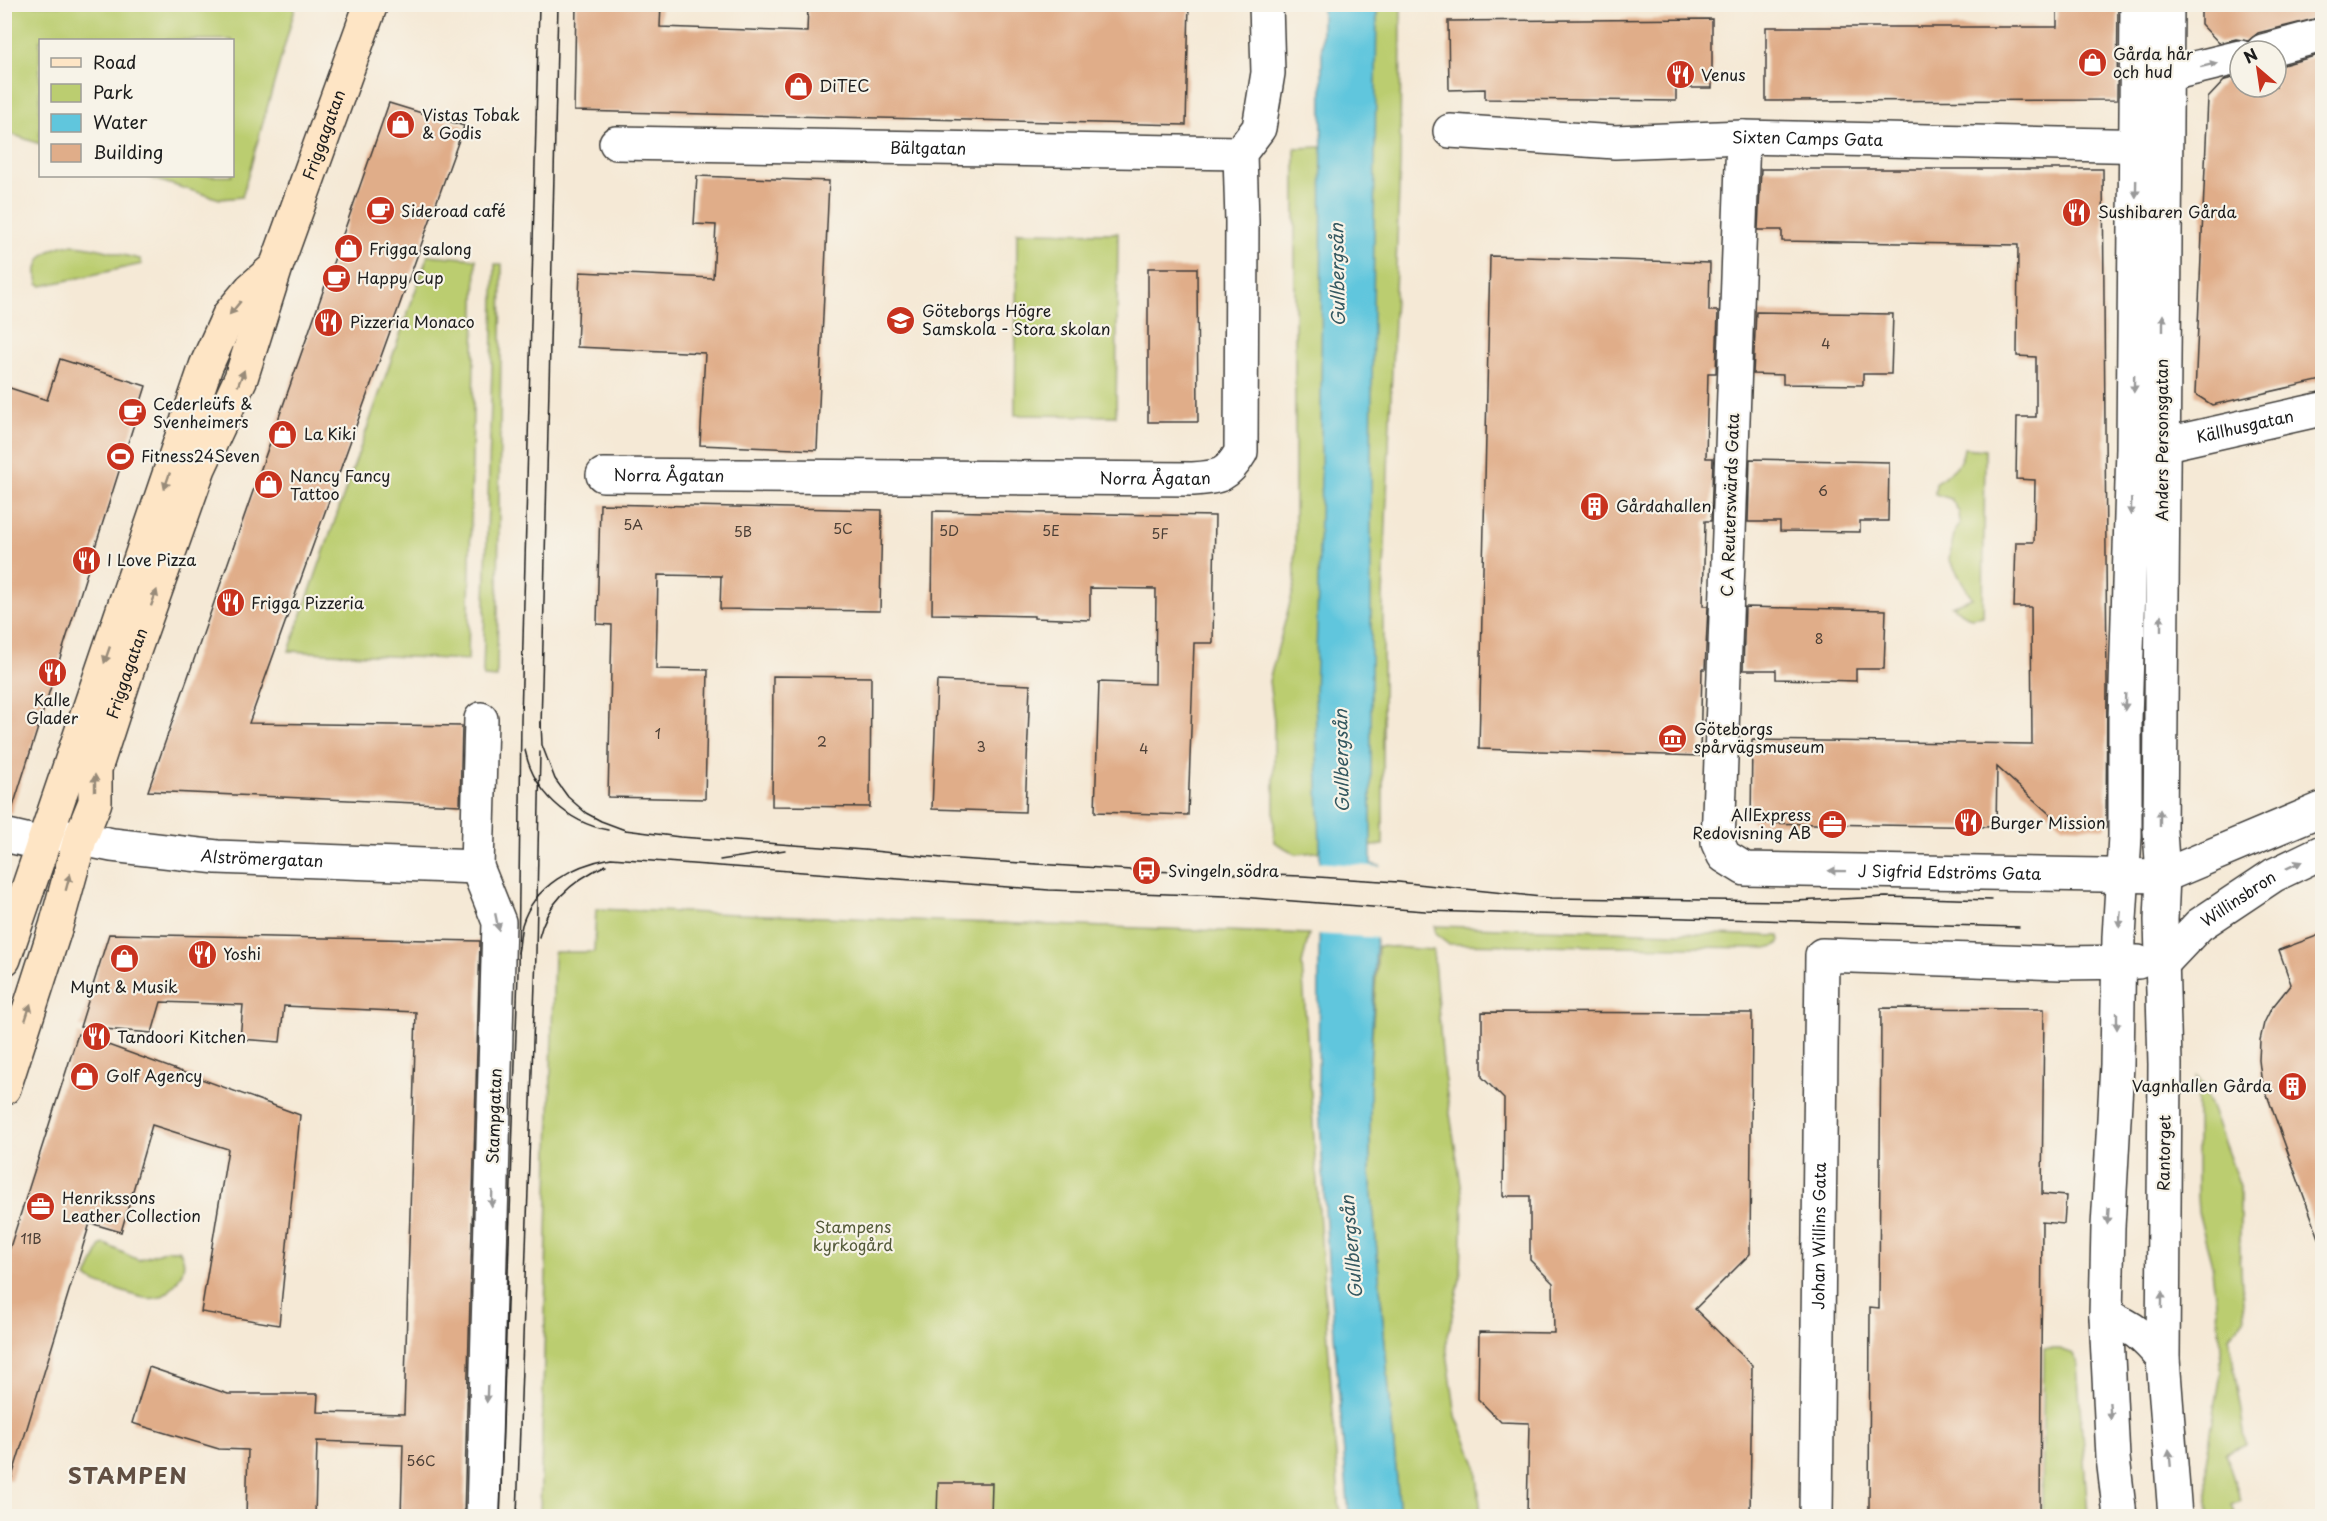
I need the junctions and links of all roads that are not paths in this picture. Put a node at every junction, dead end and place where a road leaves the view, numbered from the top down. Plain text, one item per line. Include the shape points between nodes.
1 (371, 4) edge
2 (1266, 4) edge
3 (2137, 4) edge
4 (2167, 4) edge
5 (2322, 35) edge
6 (2288, 44) edge
7 (2228, 60) edge
8 (2151, 76) junction
9 (1450, 131) dead end
10 (1743, 137) junction
11 (616, 143) dead end
12 (2150, 146) junction
13 (1240, 153) junction
14 (276, 267) junction
15 (2322, 409) edge
16 (2148, 446) junction
17 (603, 475) dead end
18 (481, 719) dead end
19 (2322, 809) edge
20 (4, 835) edge
21 (45, 838) junction
22 (80, 839) junction
23 (2322, 852) edge
24 (1737, 865) joint
25 (477, 867) junction
26 (2123, 876) junction
27 (2163, 876) junction
28 (4, 959) edge
29 (2164, 962) junction
30 (2118, 963) junction
31 (4, 1088) edge
32 (2106, 1316) junction
33 (2163, 1359) junction
34 (483, 1516) edge
35 (1816, 1516) edge
36 (2120, 1516) edge
37 (2175, 1516) edge

1 - 14 main road, Friggagatan
2 - 13 street via 1268,73 1259,128
3 - 8 street, Anders Personsgatan
4 - 8 street, Anders Personsgatan
5 - 6 street
8 -> 7 street
8 - 12 street, Anders Personsgatan
9 - 10 street, Sixten Camps Gata via 1615,142
10 - 12 street, Sixten Camps Gata
10 - 24 street, C A Reuterswärds Gata via 1719,843 1724,856
11 - 13 street, Bältgatan
12 - 16 street, Anders Personsgatan
13 - 17 street, Norra Ågatan via 1241,452 1225,473 1193,479
14 -> 21 main road, Friggagatan via 228,315 206,366
22 -> 14 main road, Friggagatan via 95,802 95,769 127,670 199,468 242,378
15 - 16 street, Källhusgatan
16 -> 26 street, Anders Personsgatan via 2125,720
27 -> 16 street, Anders Personsgatan
18 - 25 street, Stampgatan
19 - 27 street
20 - 21 street, Alströmergatan
21 - 22 street, Alströmergatan
21 - 28 main road, Friggagatan
22 - 25 street, Alströmergatan via 217,857
31 -> 22 main road, Friggagatan
29 -> 23 street, Willinsbron via 2199,925 2274,875
26 -> 24 street, J Sigfrid Edströms Gata via 1745,869
25 -> 34 street, Stampgatan via 499,922
26 - 27 street, J Sigfrid Edströms Gata
26 -> 30 street
27 - 29 street, Rantorget
29 - 30 street
33 -> 29 street, Rantorget
30 -> 32 street
30 - 35 street, Johan Willins Gata via 1822,955
32 - 33 street via 2129,1326
32 -> 36 street
37 -> 33 street, Rantorget

